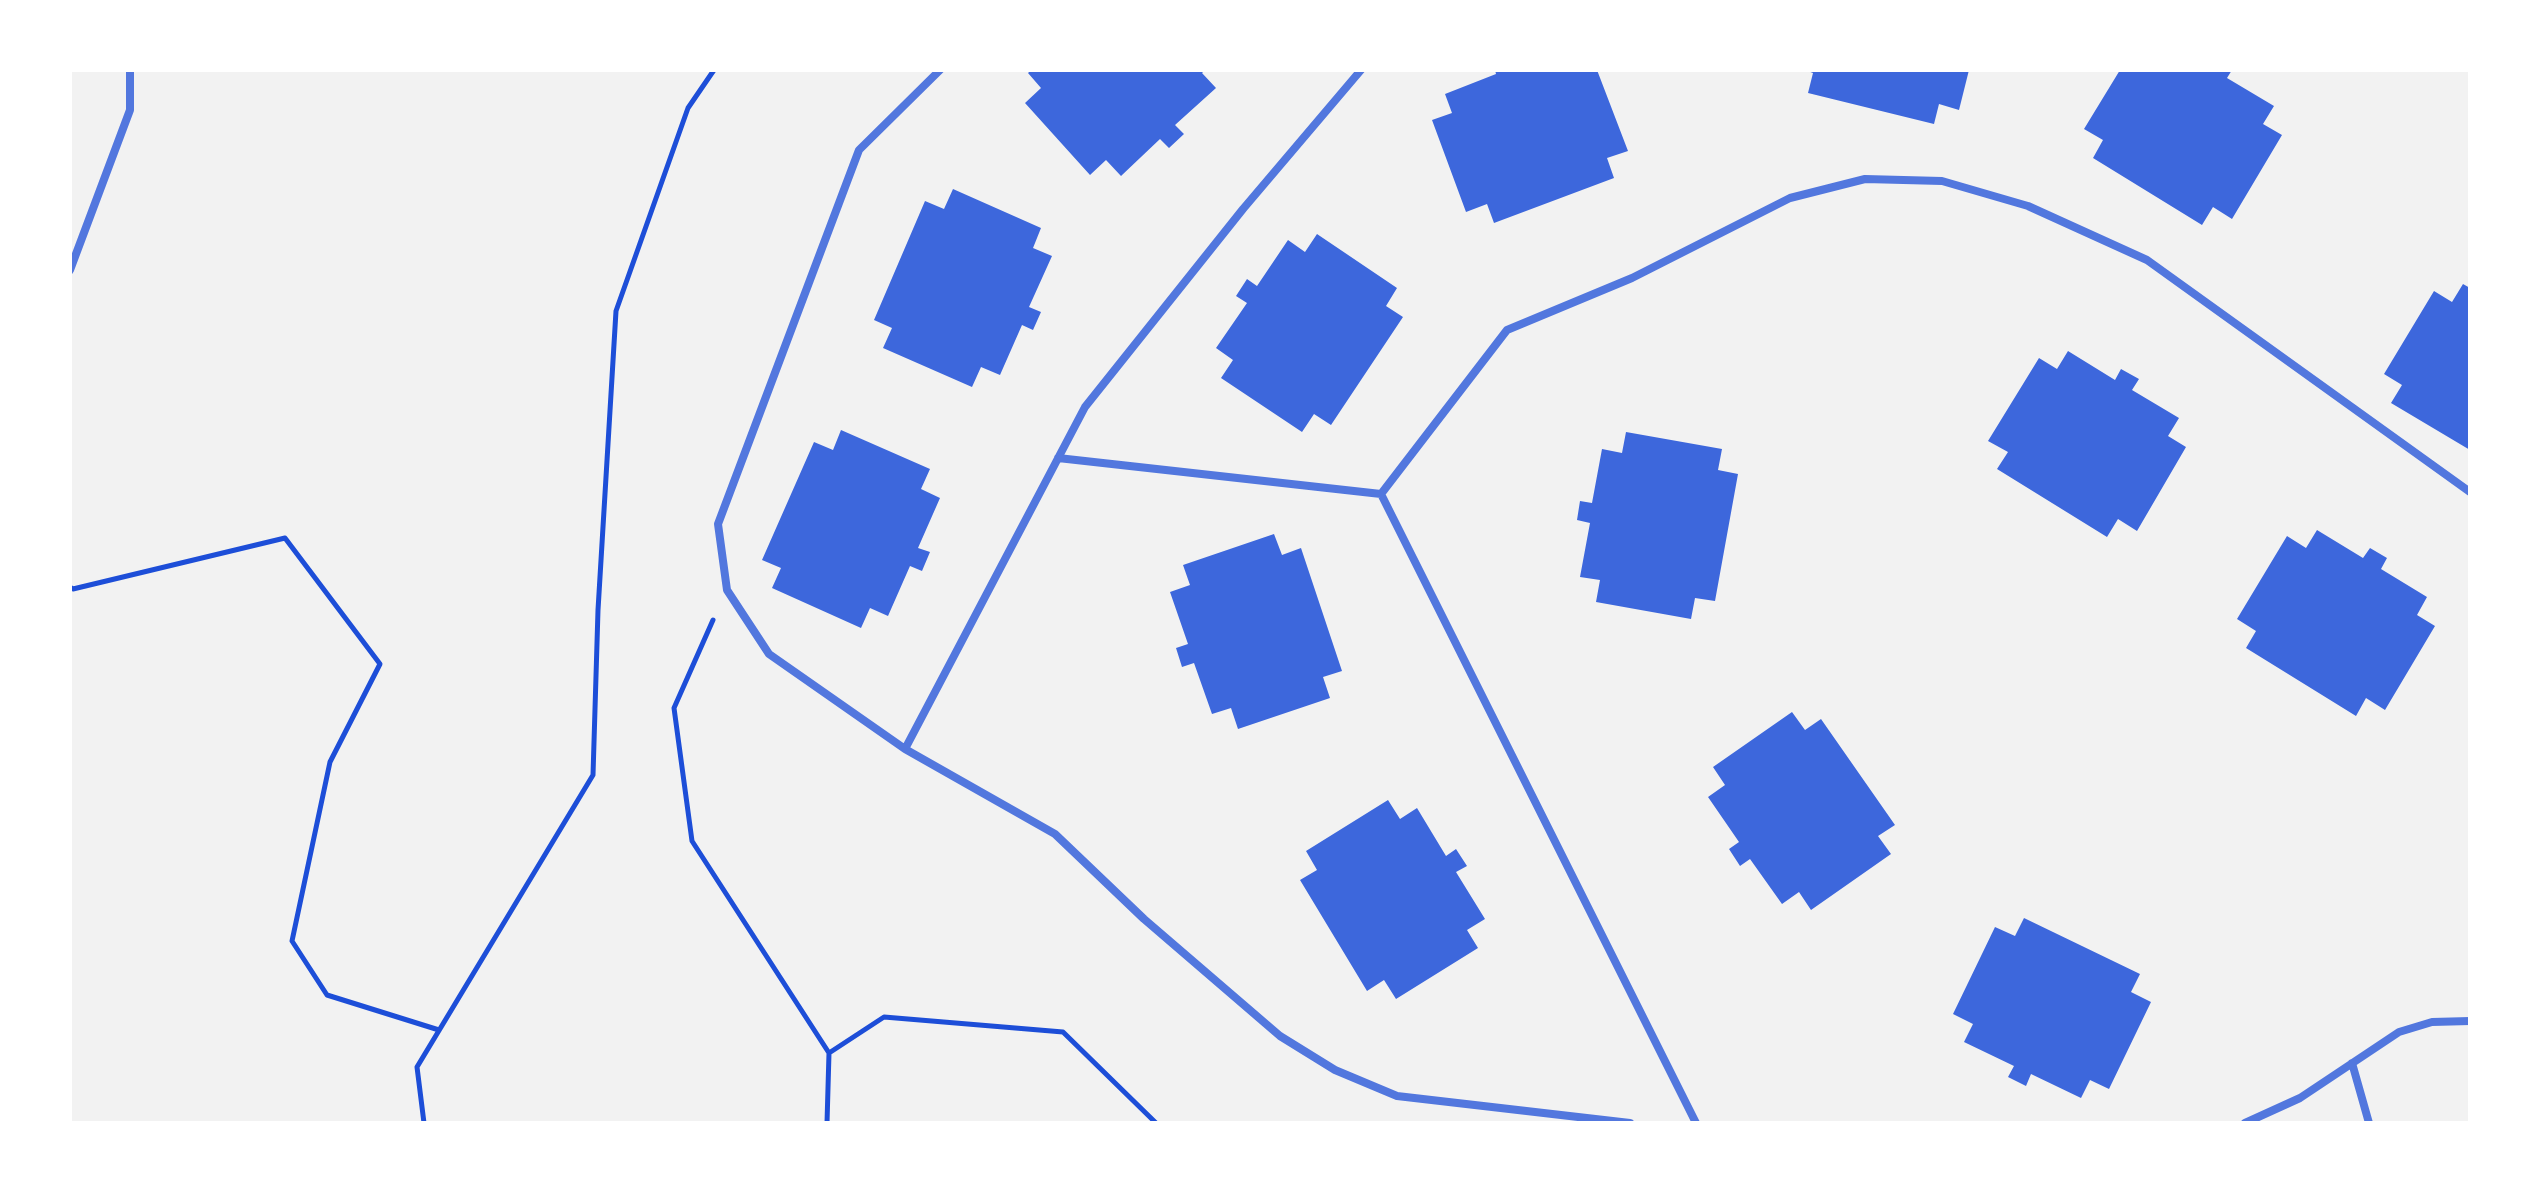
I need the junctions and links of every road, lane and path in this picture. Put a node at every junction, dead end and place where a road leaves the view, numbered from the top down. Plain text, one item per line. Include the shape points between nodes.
1 (130, 70) edge
2 (714, 70) edge
3 (940, 70) edge
4 (1361, 70) edge
5 (70, 270) edge
6 (1058, 458) junction
7 (2470, 492) edge
8 (1381, 494) junction
9 (70, 587) edge
10 (727, 590) junction
11 (905, 749) junction
12 (2470, 1021) edge
13 (439, 1030) junction
14 (829, 1053) junction
15 (2352, 1063) junction
16 (424, 1123) edge
17 (827, 1123) edge
18 (1156, 1123) edge
19 (1630, 1123) edge
20 (1696, 1123) edge
21 (2245, 1123) edge
22 (2369, 1123) edge

1 - 5 street via 130,110
2 - 13 path via 688,108 616,311 593,775
3 - 10 street via 859,150 718,524
4 - 6 street via 1085,407
6 - 8 street
6 - 11 street
7 - 8 street via 2147,260 2028,206 1956,185 1865,179 1790,198 1632,278 1507,330
8 - 20 street
9 - 13 path via 285,538 380,664 330,762 292,941 327,995
10 - 11 street via 769,654
10 - 14 path via 674,708 692,841
11 - 19 street via 1055,834 1280,1036 1335,1070 1397,1096
12 - 15 street via 2432,1022 2399,1032
13 - 16 path via 417,1067
14 - 17 path
14 - 18 path via 884,1017 1063,1032
15 - 21 street via 2300,1098
15 - 22 street

